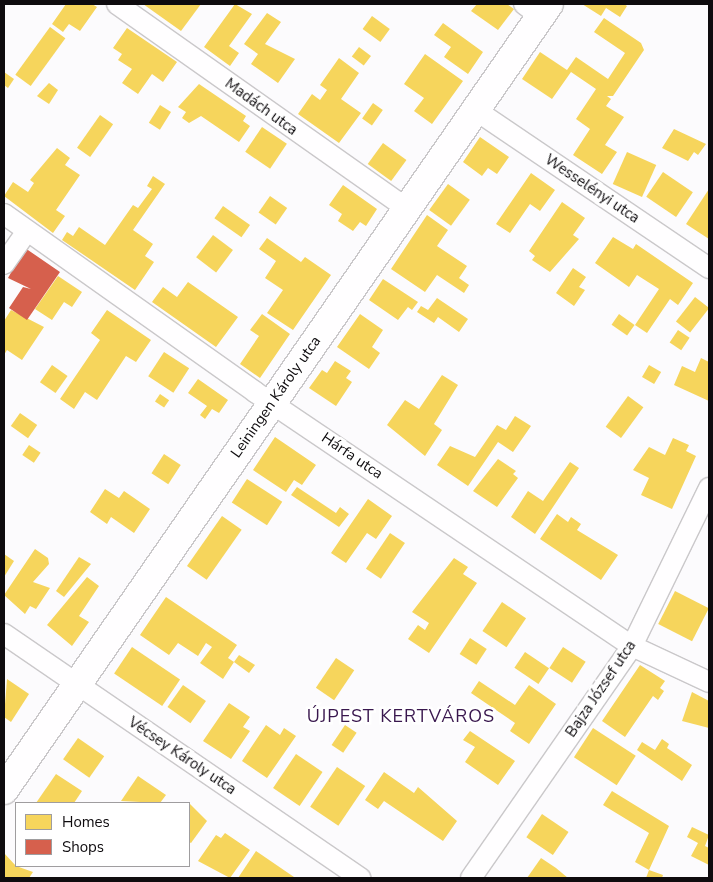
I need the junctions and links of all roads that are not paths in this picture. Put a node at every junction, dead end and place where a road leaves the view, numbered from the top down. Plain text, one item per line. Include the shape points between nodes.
1 (117, 4) edge
2 (538, 8) edge
3 (474, 110) junction
4 (406, 208) junction
5 (4, 214) edge
6 (27, 230) junction
7 (4, 264) edge
8 (709, 268) edge
9 (273, 402) junction
10 (709, 488) edge
11 (4, 634) edge
12 (632, 646) junction
13 (709, 682) edge
14 (76, 683) junction
15 (4, 790) edge
16 (360, 878) edge
17 (471, 878) edge

1 - 4 street, Madách utca
2 - 3 street, Leiningen Károly utca
3 - 4 street, Leiningen Károly utca
3 - 8 street, Wesselényi utca
4 - 9 street, Leiningen Károly utca
5 - 6 street, Hárfa utca
6 - 7 street
6 - 9 street, Hárfa utca
9 - 12 street, Hárfa utca
9 - 14 street, Leiningen Károly utca
10 - 12 street, Bajza József utca
11 - 14 street, Vécsey Károly utca
12 - 13 street, Hárfa utca
12 - 17 street, Bajza József utca
14 - 15 street, Leiningen Károly utca
14 - 16 street, Vécsey Károly utca

